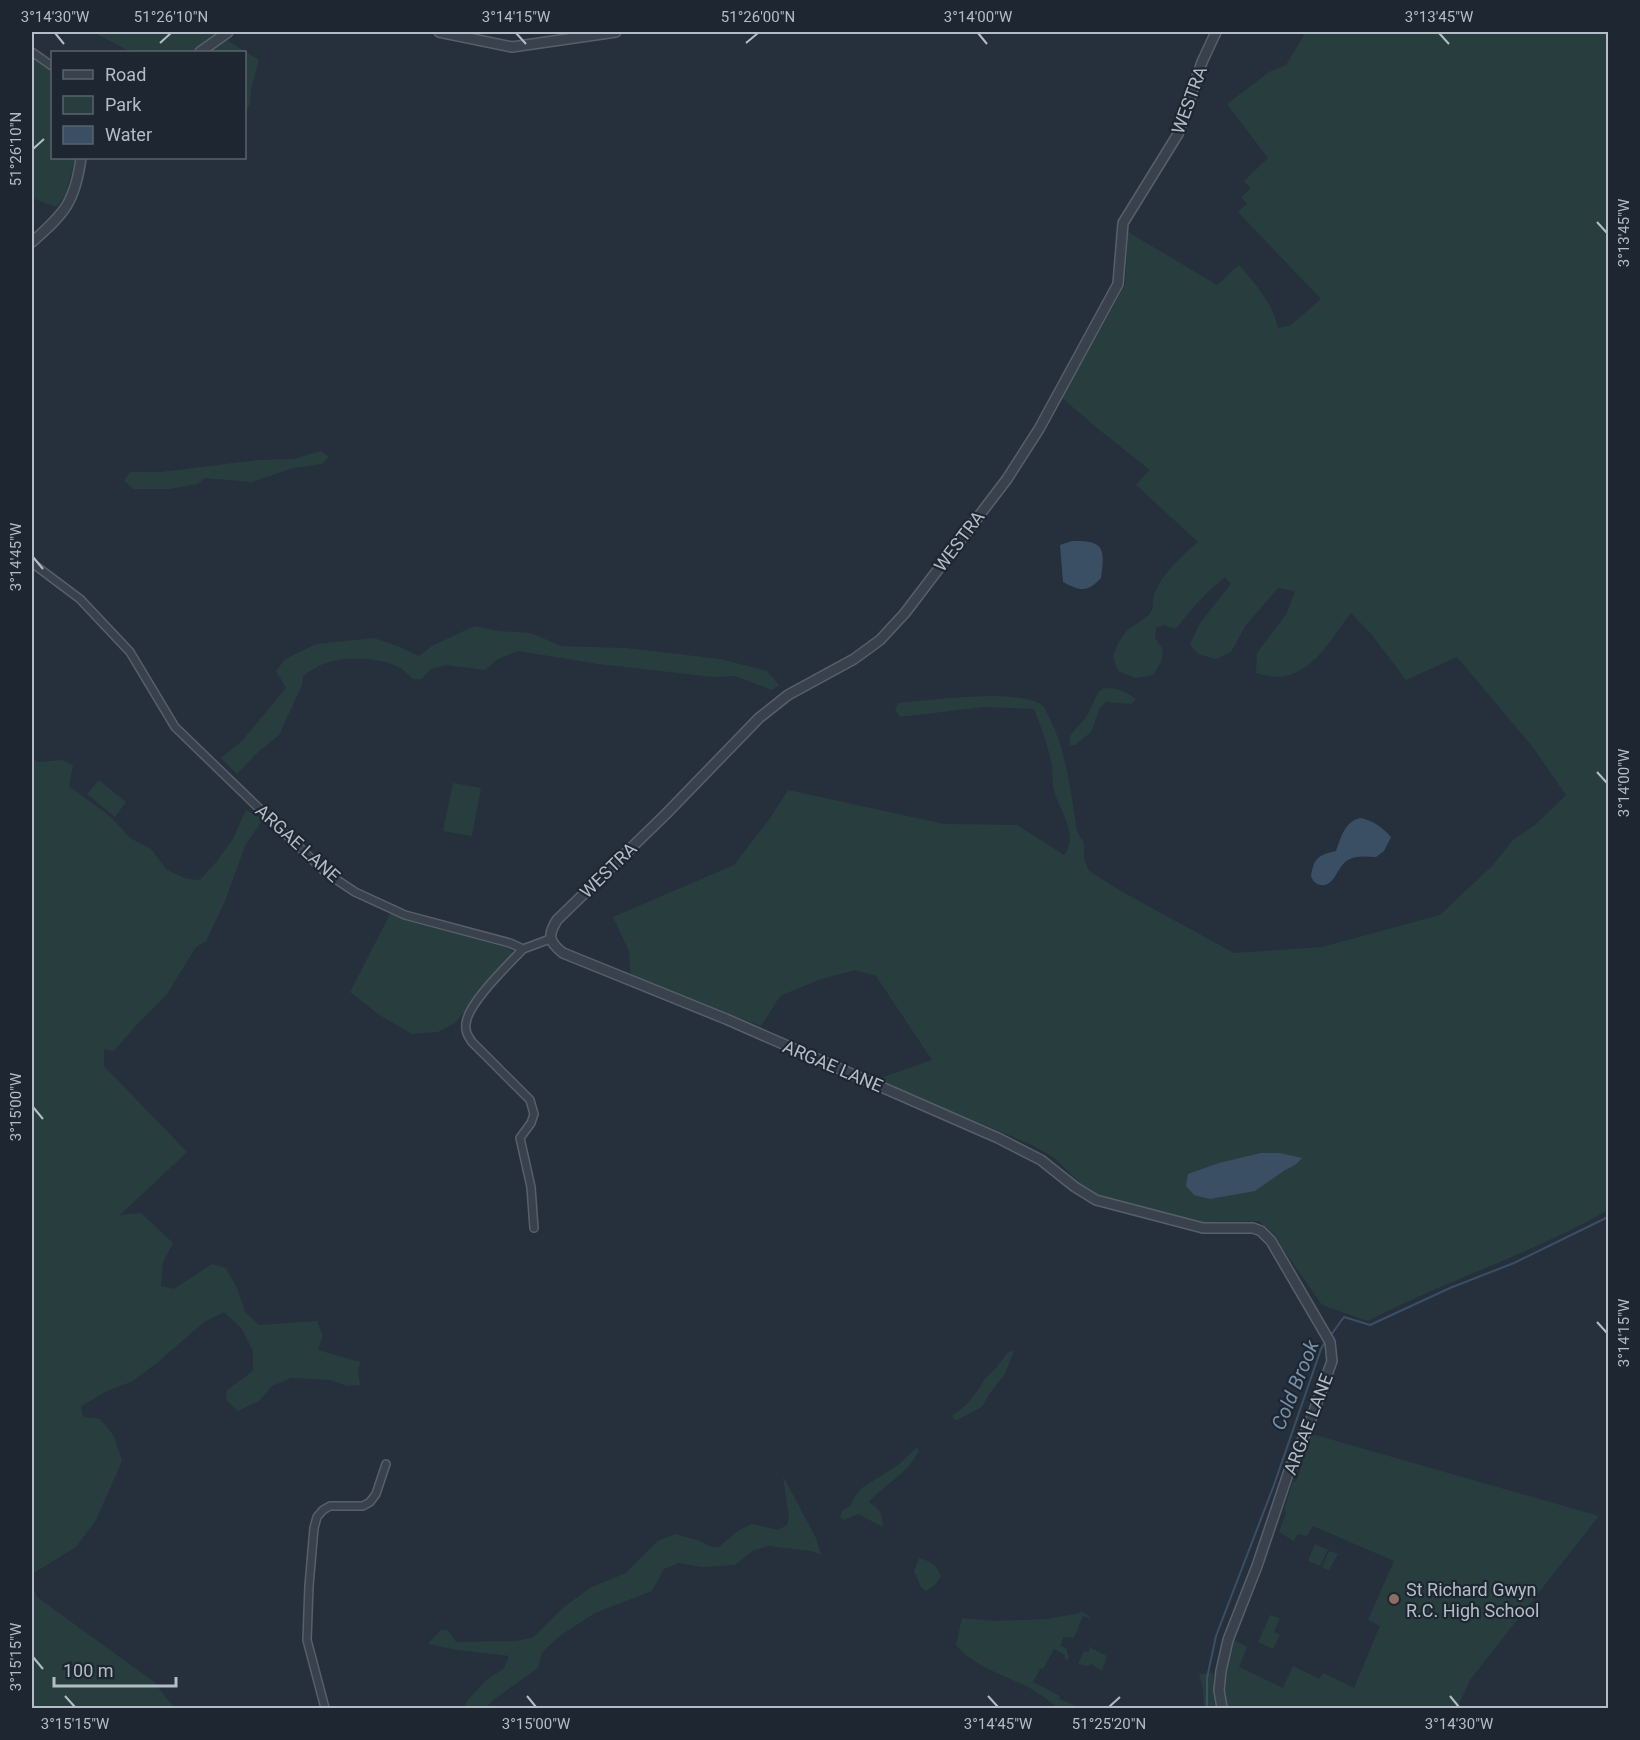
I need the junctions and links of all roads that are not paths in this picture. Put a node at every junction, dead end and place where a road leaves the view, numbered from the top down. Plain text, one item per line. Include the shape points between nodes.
1 (228, 32) edge
2 (439, 32) edge
3 (616, 32) edge
4 (1216, 32) edge
5 (201, 51) edge
6 (32, 52) edge
7 (51, 65) edge
8 (81, 159) edge
9 (32, 242) edge
10 (32, 563) edge
11 (550, 939) junction
12 (523, 949) junction
13 (534, 1228) dead end
14 (386, 1464) dead end
15 (325, 1708) edge
16 (1222, 1708) edge

1 - 5 street
2 - 3 street via 512,47
4 - 11 street, WESTRA via 1178,134 1123,223 1118,284 1039,429 1007,479 880,640 788,695 759,718 557,920
6 - 7 street
8 - 9 street via 67,207
10 - 12 street, ARGAE LANE via 80,599 130,651 175,727 325,872 405,915
11 - 12 street
11 - 16 street, ARGAE LANE via 563,953 998,1138 1041,1160 1096,1200 1203,1228 1252,1228 1271,1240 1329,1339 1332,1361 1228,1640 1219,1690
12 - 13 street via 475,1004 466,1021 466,1032 527,1095 532,1107 531,1123 520,1138 531,1187
14 - 15 street via 370,1502 363,1506 330,1506 317,1517 314,1528 307,1640

